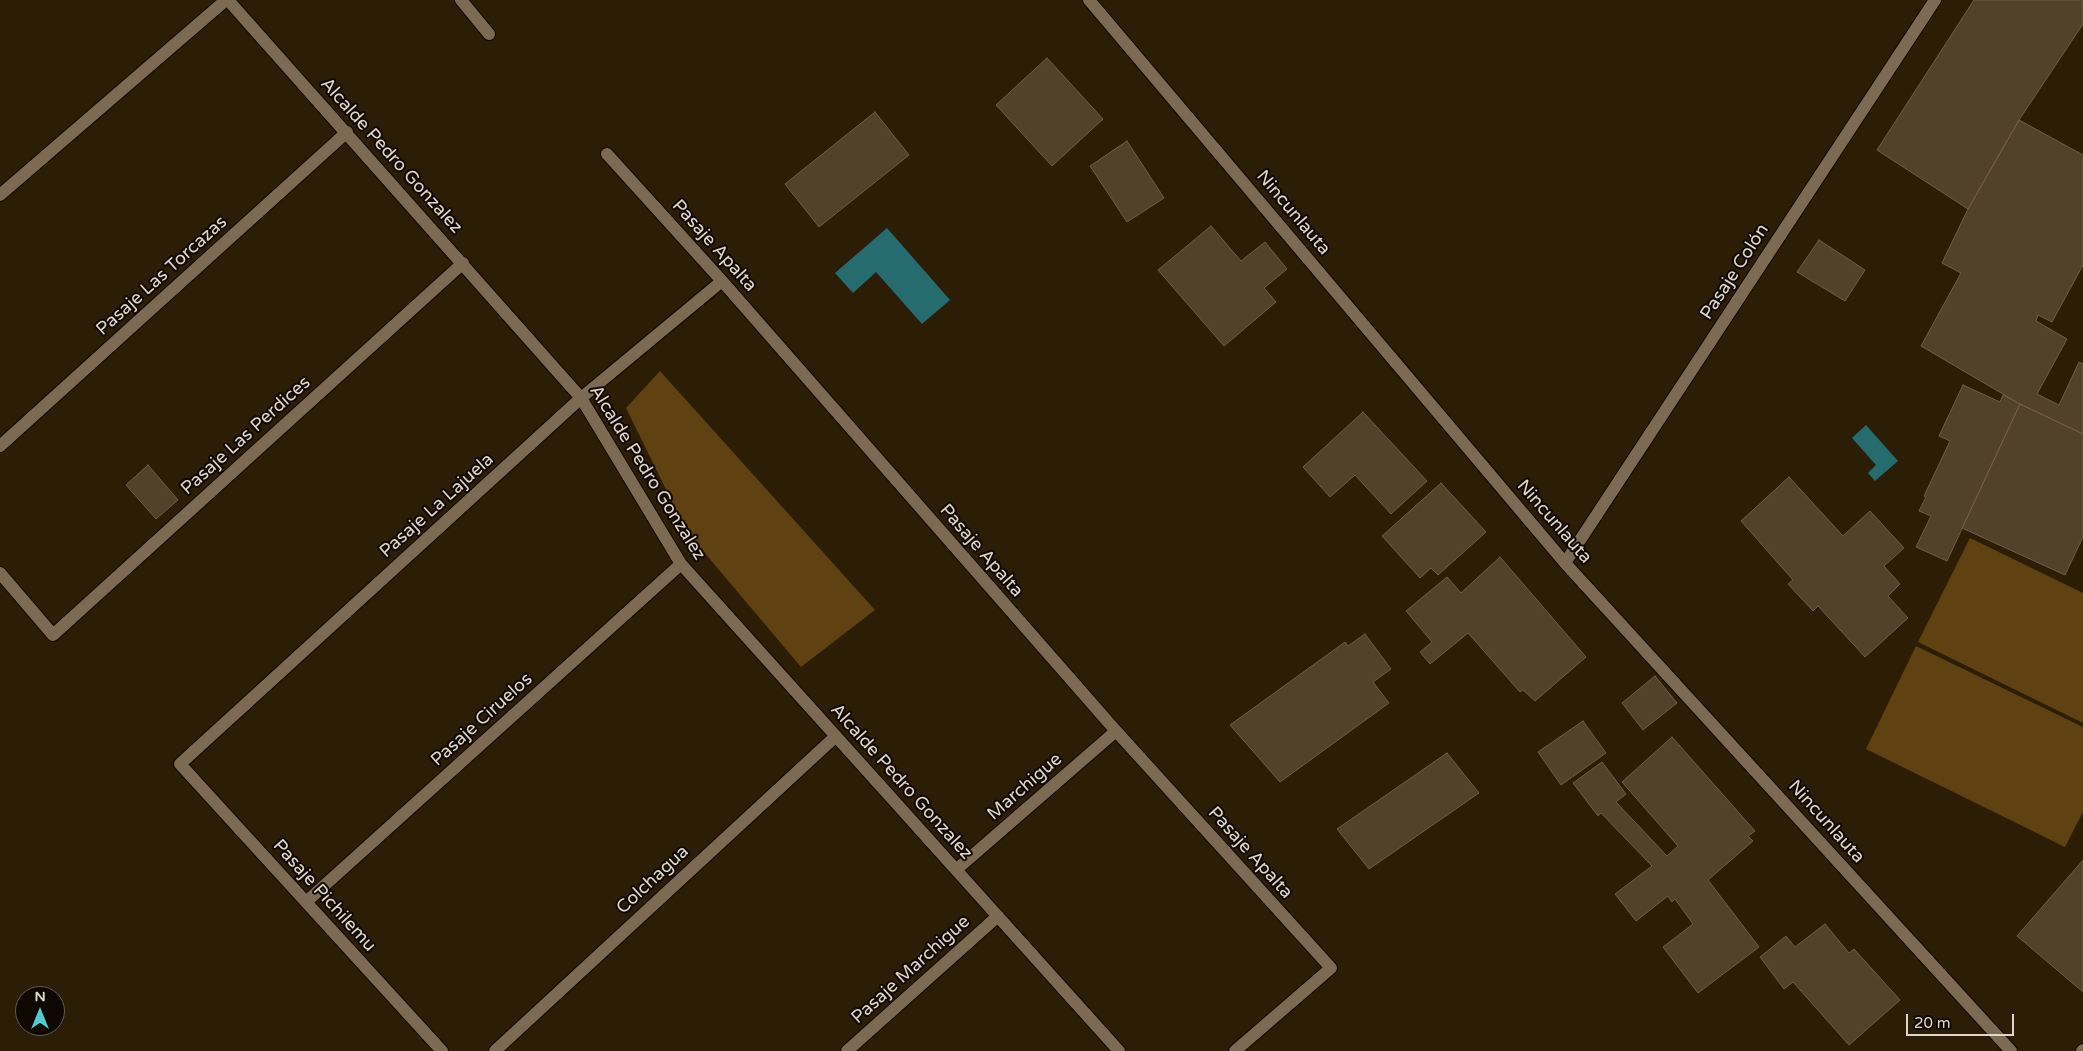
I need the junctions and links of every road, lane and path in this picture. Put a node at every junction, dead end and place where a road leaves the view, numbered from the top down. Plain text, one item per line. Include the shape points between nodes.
1 (227, 0) edge
2 (461, 0) edge
3 (1089, 0) edge
4 (1935, 0) edge
5 (489, 34) dead end
6 (347, 132) junction
7 (606, 154) dead end
8 (0, 195) edge
9 (463, 263) junction
10 (722, 281) junction
11 (581, 398) junction
12 (0, 446) edge
13 (1565, 563) junction
14 (681, 564) junction
15 (0, 573) edge
16 (1116, 731) junction
17 (836, 736) junction
18 (180, 764) joint
19 (957, 869) junction
20 (306, 902) junction
21 (998, 916) junction
22 (442, 1051) edge
23 (495, 1051) edge
24 (847, 1051) edge
25 (1118, 1051) edge
26 (1235, 1051) edge
27 (2011, 1051) edge

1 - 6 street, Alcalde Pedro Gonzalez
1 - 8 street
2 - 5 street
3 - 13 street, Nincunlauta
4 - 13 street, Pasaje Colón
6 - 9 street, Alcalde Pedro Gonzalez
6 - 12 street, Pasaje Las Torcazas
7 - 10 street, Pasaje Apalta
9 - 11 street, Alcalde Pedro Gonzalez
9 - 15 street, Pasaje Las Perdices via 53,635
10 - 11 street, Pasaje La Lajuela
10 - 16 street, Pasaje Apalta
11 - 14 street, Alcalde Pedro Gonzalez
11 - 18 street, Pasaje La Lajuela
13 - 27 street, Nincunlauta
14 - 17 street, Alcalde Pedro Gonzalez
14 - 20 street, Pasaje Ciruelos
16 - 19 street, Marchigue
16 - 26 street, Pasaje Apalta via 1332,968
17 - 19 street, Alcalde Pedro Gonzalez
17 - 23 street, Colchagua
18 - 20 street, Pasaje Pichilemu
19 - 21 street, Alcalde Pedro Gonzalez
20 - 22 street, Pasaje Pichilemu
21 - 24 street, Pasaje Marchigue
21 - 25 street, Alcalde Pedro Gonzalez

